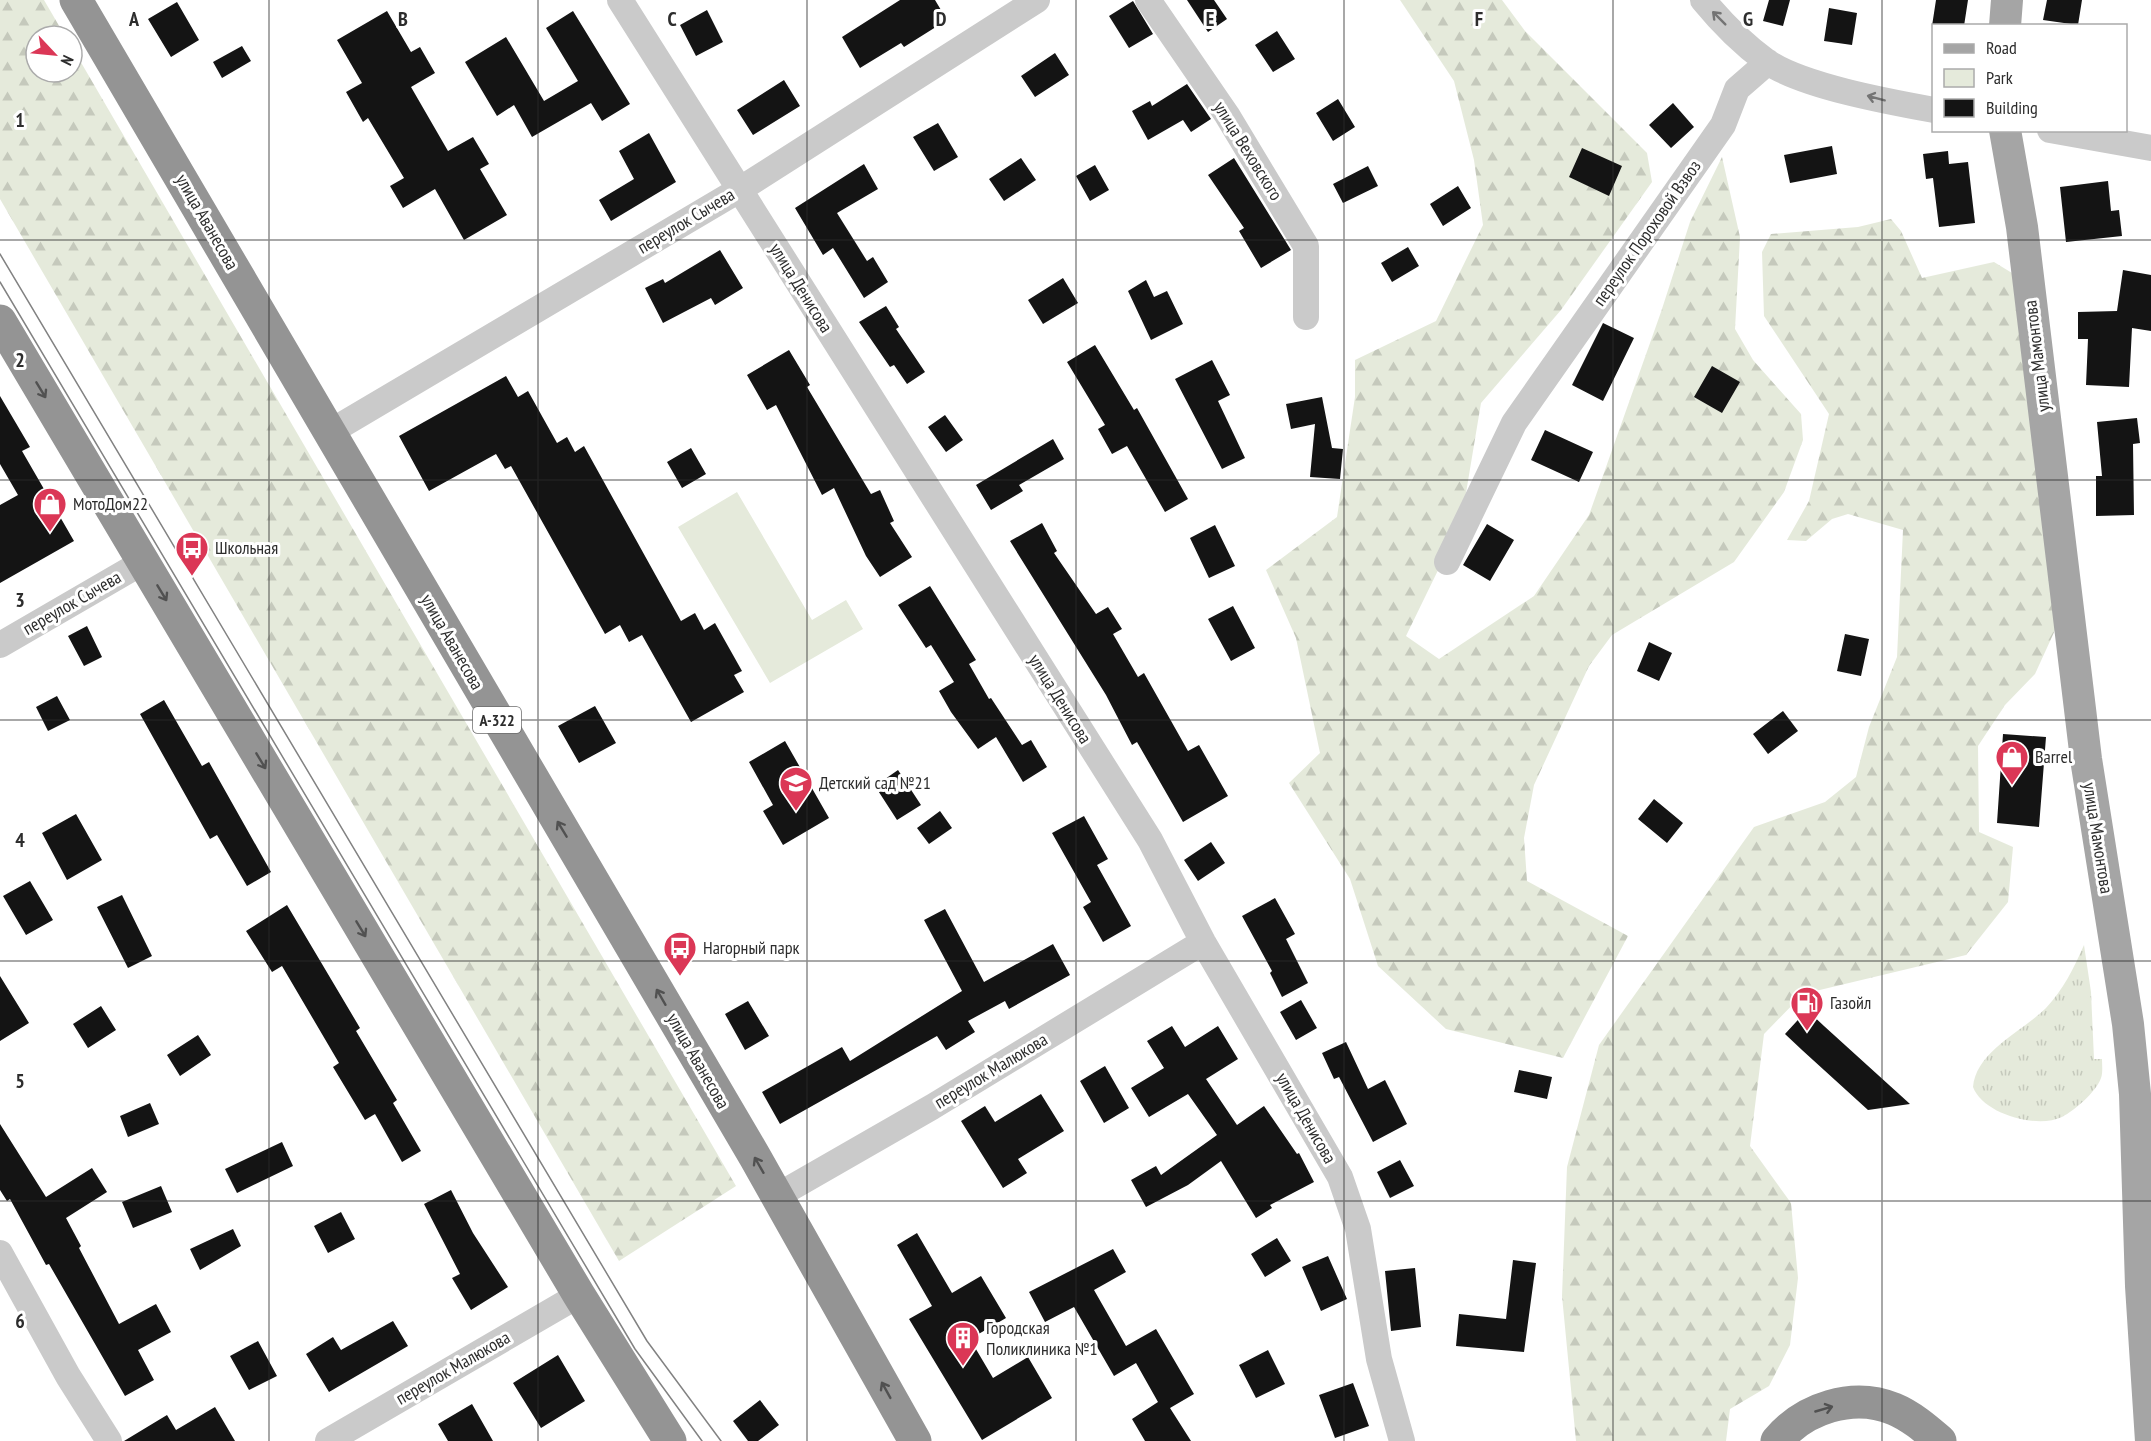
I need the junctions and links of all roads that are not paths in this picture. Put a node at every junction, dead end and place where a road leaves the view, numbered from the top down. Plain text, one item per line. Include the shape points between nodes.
1 (76, 0) edge
2 (620, 0) edge
3 (1037, 0) edge
4 (1148, 0) edge
5 (1703, 0) edge
6 (2007, 0) edge
7 (2005, 24) edge
8 (1767, 62) junction
9 (1932, 110) edge
10 (2005, 132) edge
11 (2061, 132) edge
12 (2151, 148) edge
13 (739, 190) junction
14 (1306, 317) dead end
15 (0, 321) edge
16 (330, 432) junction
17 (143, 562) junction
18 (1447, 562) dead end
19 (0, 645) edge
20 (1203, 942) junction
21 (2128, 1023) junction
22 (2151, 1124) edge
23 (777, 1197) junction
24 (0, 1253) edge
25 (2146, 1285) edge
26 (579, 1295) junction
27 (109, 1441) edge
28 (328, 1441) edge
29 (670, 1441) edge
30 (915, 1441) edge
31 (1402, 1441) edge
32 (1777, 1441) edge
33 (1940, 1441) edge
34 (2151, 1441) edge

1 - 16 highway, улица Аванесова / А-322
2 - 13 street, улица Денисова
3 - 13 street, переулок Сычева
4 - 14 street, улица Веховского via 1227,115 1306,246
8 -> 5 street
6 - 7 main road
9 -> 8 street via 1805,79
8 - 18 street, переулок Пороховой Взвоз via 1737,89 1723,125 1514,423
10 - 21 main road, улица Мамонтова via 2022,227 2086,759
11 - 12 street
13 - 16 street, переулок Сычева
13 - 20 street, улица Денисова via 1150,840
15 -> 17 highway
23 -> 16 highway, улица Аванесова / А-322
17 - 19 street, переулок Сычева
17 -> 26 highway
20 - 23 street, переулок Малюкова
20 - 31 street, улица Денисова via 1340,1177 1358,1229 1379,1359
21 - 22 main road via 2138,1045
21 - 25 main road, улица Мамонтова
30 -> 23 highway, улица Аванесова / А-322
24 - 27 street
25 - 34 main road, улица Мамонтова
26 - 28 street, переулок Малюкова
26 - 29 highway
32 -> 33 highway via 1787,1429 1817,1410 1853,1401 1894,1409

